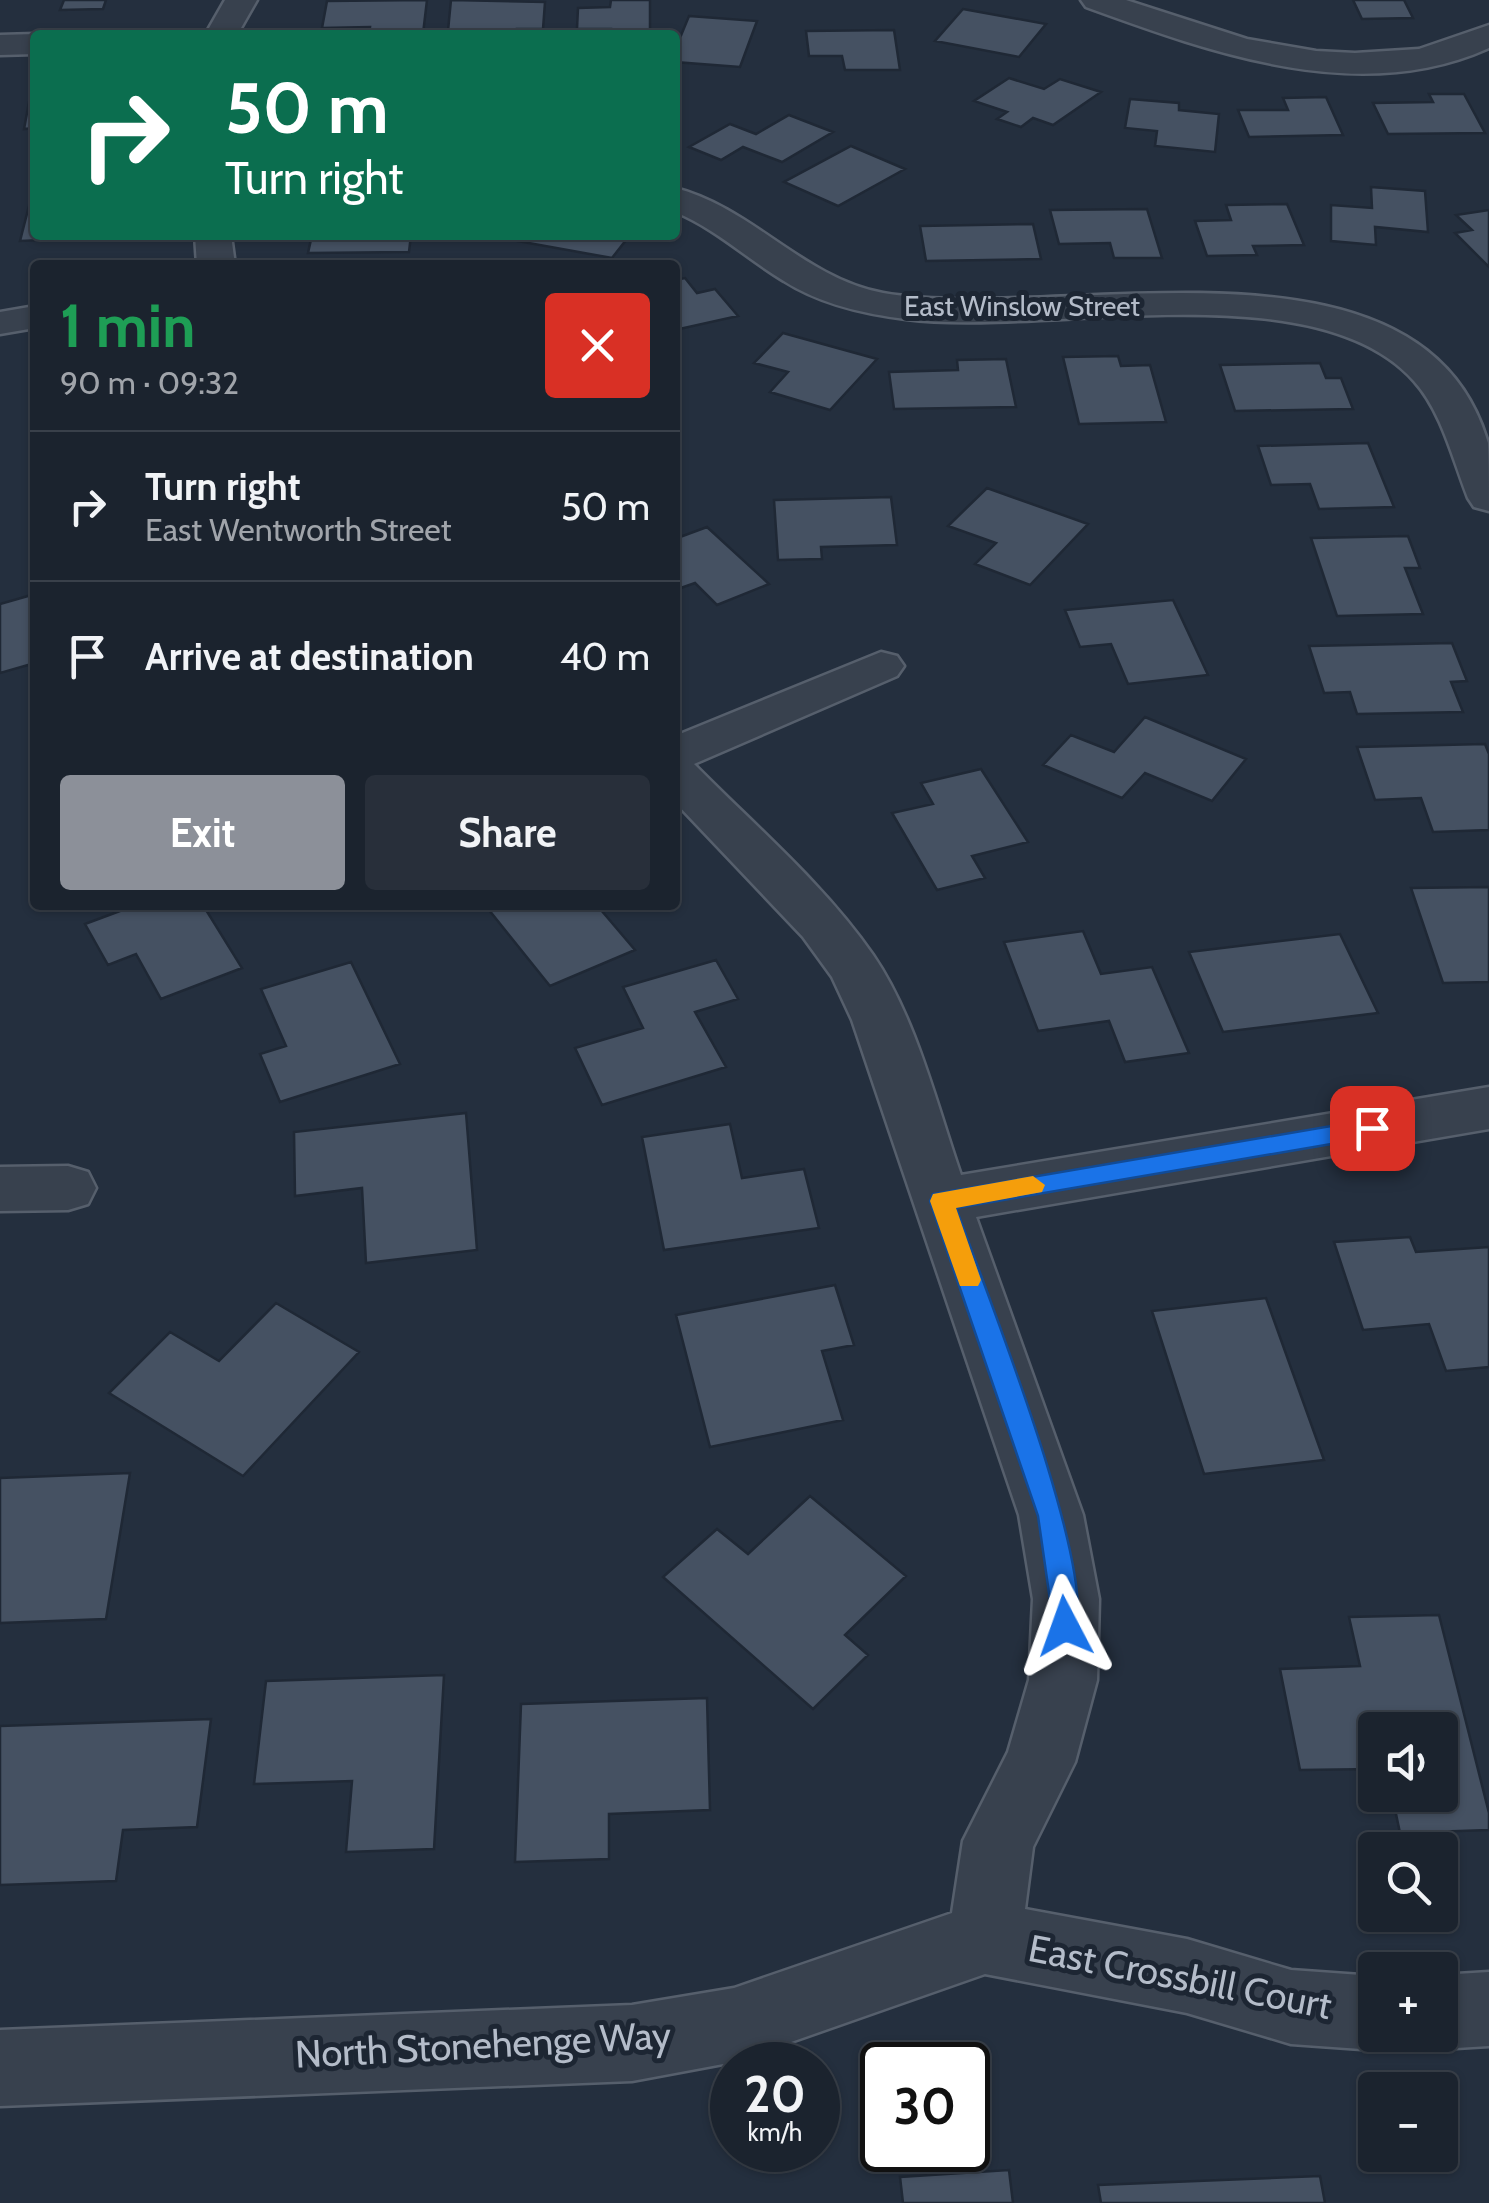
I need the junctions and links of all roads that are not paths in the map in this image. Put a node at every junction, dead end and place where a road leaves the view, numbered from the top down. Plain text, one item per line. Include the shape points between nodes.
1 (241, 0) edge
2 (1097, 0) edge
3 (223, 30) edge
4 (1489, 35) edge
5 (0, 44) edge
6 (30, 44) edge
7 (680, 201) edge
8 (30, 318) edge
9 (0, 323) edge
10 (1489, 498) edge
11 (881, 666) dead end
12 (680, 752) edge
13 (680, 777) edge
14 (1489, 1108) edge
15 (68, 1188) dead end
16 (0, 1190) edge
17 (942, 1201) junction
18 (985, 1938) junction
19 (1489, 2010) edge
20 (1458, 2011) edge
21 (1358, 2012) edge
22 (0, 2068) edge

1 - 3 street
2 - 4 street via 1271,56 1364,64 1448,52
5 - 6 street
7 - 10 street, East Winslow Street via 818,285 862,300 964,311 1238,305 1399,331 1446,397
8 - 9 street
11 - 12 street
13 - 17 street via 821,924 855,969
14 - 17 street
15 - 16 street
17 - 18 street via 1051,1516 1066,1599 1063,1680 1040,1762 998,1841
18 - 21 street, East Crossbill Court via 1187,1976 1291,2007
18 - 22 street, North Stonehenge Way via 734,2026 632,2043
19 - 20 street

